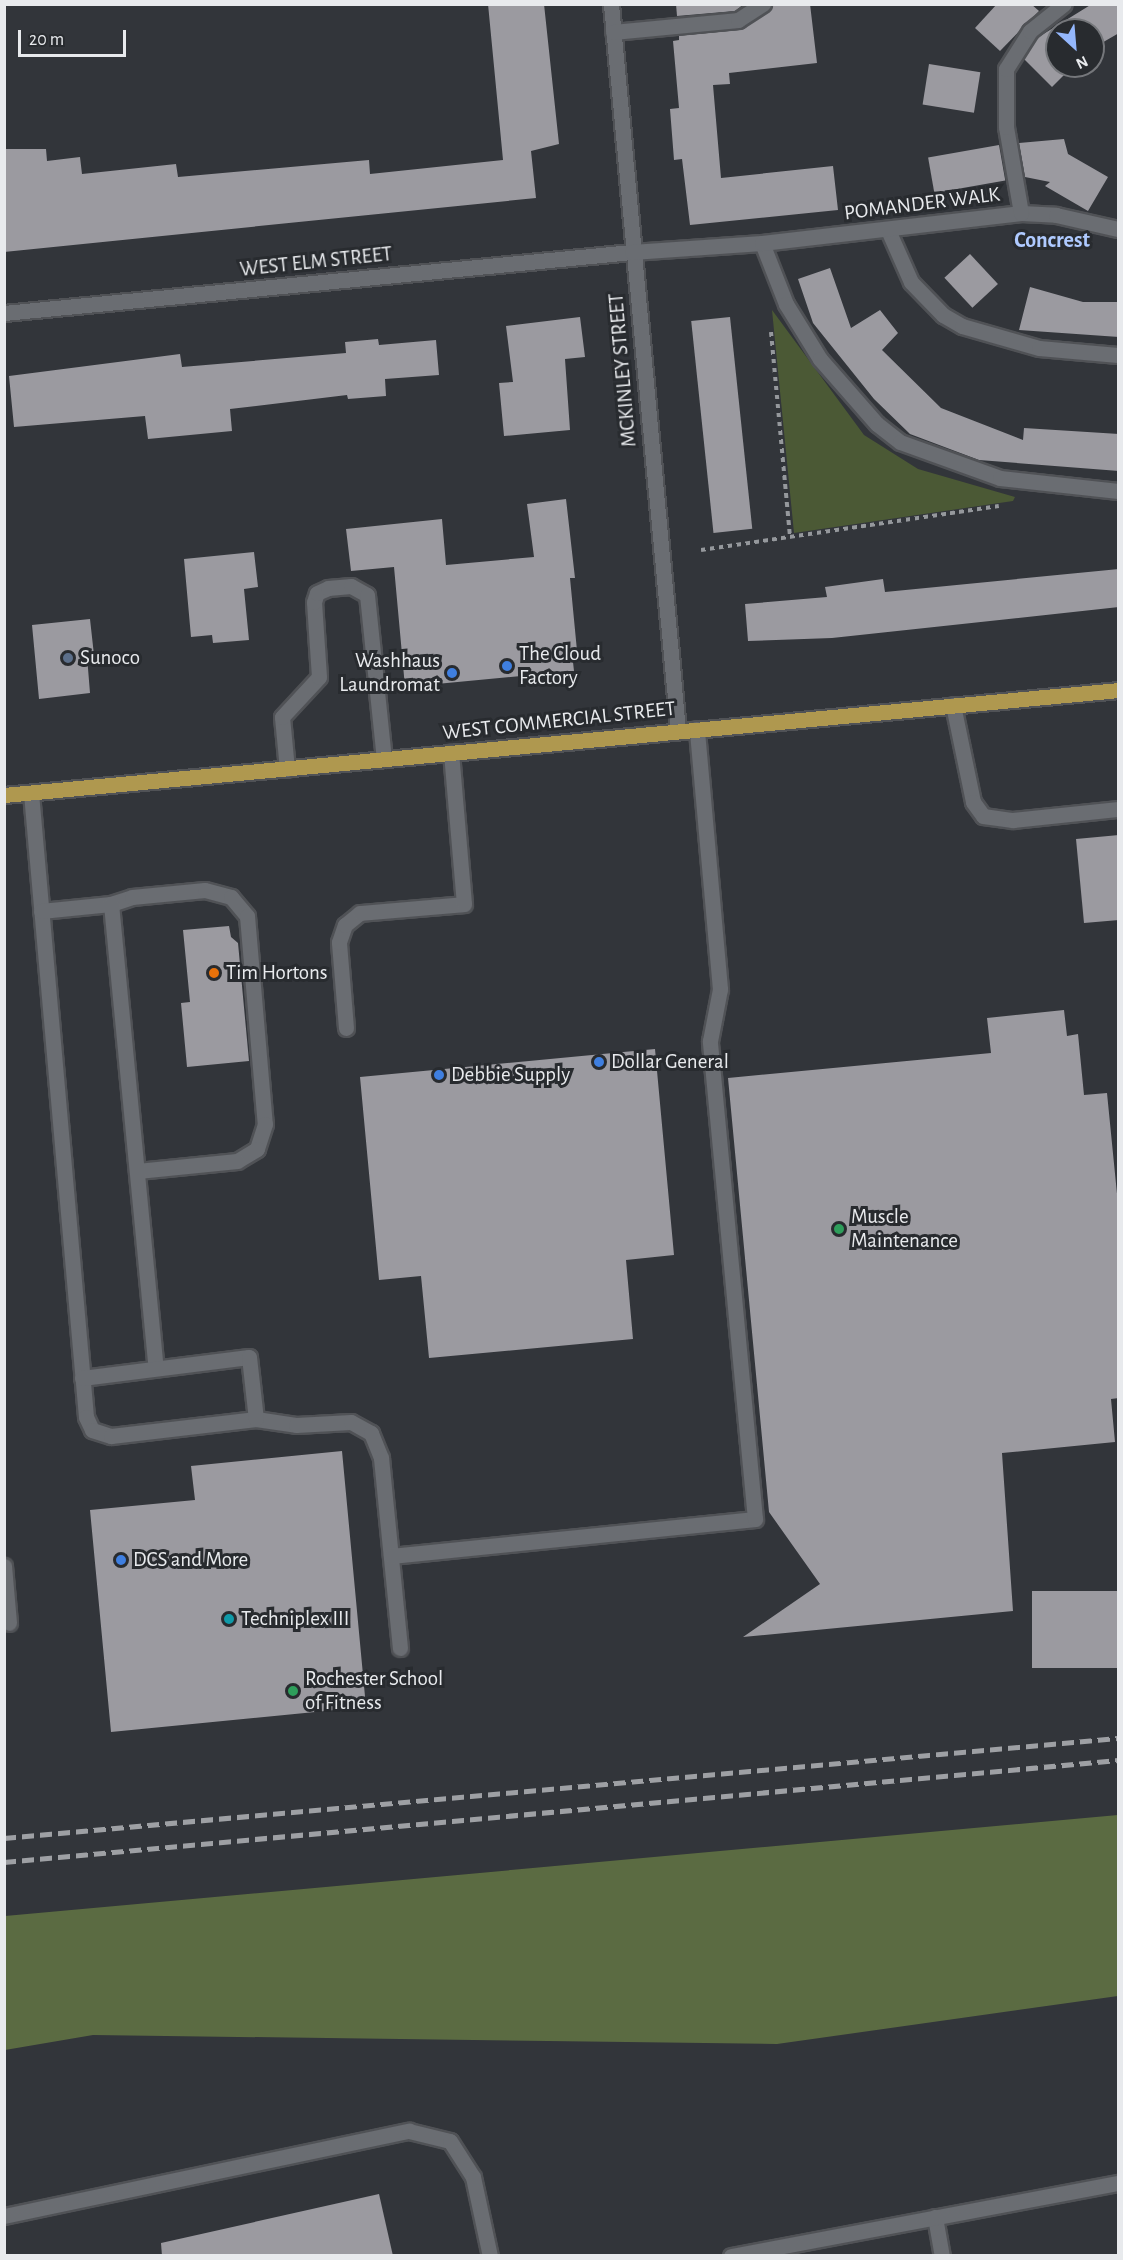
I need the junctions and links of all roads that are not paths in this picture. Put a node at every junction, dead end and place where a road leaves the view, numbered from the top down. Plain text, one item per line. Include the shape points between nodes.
1 (611, 4) edge
2 (763, 4) edge
3 (1064, 4) edge
4 (613, 32) junction
5 (1021, 213) junction
6 (1119, 229) edge
7 (888, 230) junction
8 (762, 243) junction
9 (632, 252) junction
10 (4, 313) edge
11 (1119, 355) edge
12 (1119, 491) edge
13 (1119, 690) edge
14 (953, 705) junction
15 (697, 729) junction
16 (678, 731) junction
17 (451, 753) junction
18 (384, 759) junction
19 (287, 769) junction
20 (31, 793) junction
21 (4, 795) edge
22 (1119, 809) edge
23 (111, 904) junction
24 (41, 910) junction
25 (346, 1028) dead end
26 (137, 1171) junction
27 (156, 1368) junction
28 (82, 1378) junction
29 (256, 1419) junction
30 (391, 1556) junction
31 (4, 1566) edge
32 (9, 1623) dead end
33 (400, 1648) dead end
34 (1119, 2183) edge
35 (4, 2216) edge
36 (935, 2217) junction
37 (490, 2256) edge
38 (731, 2256) edge
39 (942, 2256) edge

1 - 4 street, MCKINLEY STREET
2 - 4 street via 738,20
3 - 5 street, POMANDER WALK via 1030,31 1006,69 1006,127
4 - 9 street, MCKINLEY STREET
5 - 6 street via 1056,214
5 - 7 street, POMANDER WALK
7 - 8 street, POMANDER WALK
7 - 11 street via 911,282 943,315 962,326 1039,348
8 - 9 street, POMANDER WALK
8 - 12 street via 782,295 820,358 877,424 900,442 934,458 1032,484
9 - 10 street, WEST ELM STREET
9 - 16 street, MCKINLEY STREET
13 - 14 main road, WEST COMMERCIAL STREET
14 - 15 main road, WEST COMMERCIAL STREET
14 - 22 street via 973,802 983,816 1013,820
15 - 16 main road, WEST COMMERCIAL STREET
15 - 30 street via 720,989 710,1041 755,1519
16 - 17 main road, WEST COMMERCIAL STREET
17 - 18 main road, WEST COMMERCIAL STREET
17 - 25 street via 464,904 360,913 345,925 339,942
18 - 19 main road, WEST COMMERCIAL STREET
18 - 19 street via 367,596 351,586 328,588 317,594 314,602 319,677 282,717
19 - 20 main road, WEST COMMERCIAL STREET
20 - 21 main road, WEST COMMERCIAL STREET
20 - 24 street
23 - 24 street
23 - 26 street
23 - 26 street via 132,897 205,890 231,897 247,916 266,1124 257,1149 237,1161
24 - 28 street
26 - 27 street
27 - 28 street
27 - 29 street via 249,1357
28 - 29 street via 89,1424 92,1430 111,1436
29 - 30 street via 296,1425 351,1422 371,1433 381,1458
30 - 33 street
31 - 32 street
34 - 36 street
35 - 37 street via 409,2131 450,2141 473,2177
36 - 38 street
36 - 39 street

